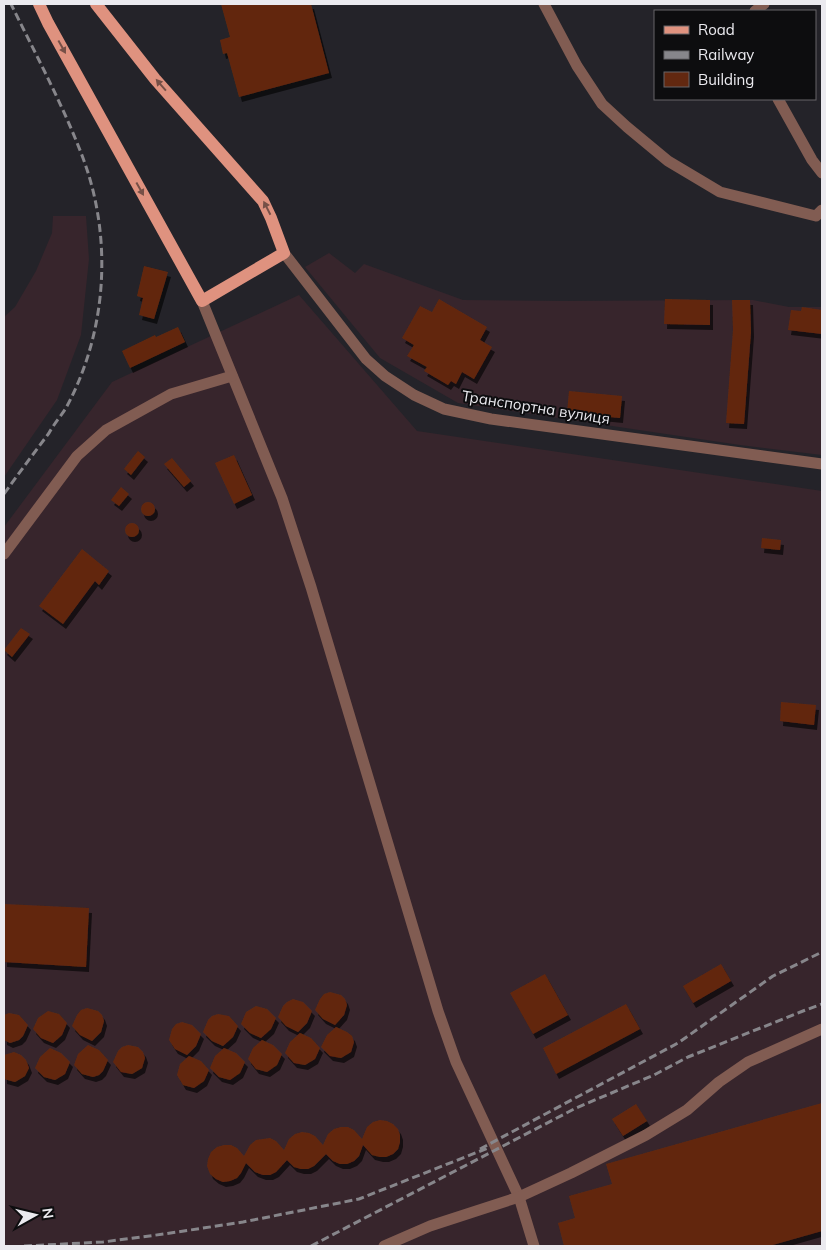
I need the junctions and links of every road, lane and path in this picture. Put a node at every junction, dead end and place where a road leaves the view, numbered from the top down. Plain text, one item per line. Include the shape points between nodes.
1 (40, 4) edge
2 (96, 4) edge
3 (544, 4) edge
4 (779, 100) edge
5 (822, 173) edge
6 (822, 210) edge
7 (284, 253) junction
8 (202, 300) junction
9 (232, 376) junction
10 (822, 464) edge
11 (4, 554) edge
12 (822, 1029) edge
13 (520, 1197) junction
14 (384, 1246) edge
15 (534, 1246) edge

1 -> 8 main road
7 -> 2 main road via 263,201 155,79
3 - 6 street via 577,66 602,104 668,161 720,192 816,216
4 - 5 street
7 - 8 main road
7 - 10 street, Транспортна вулиця via 366,359 385,376 444,409 491,419
8 - 9 street
9 - 11 street via 171,394 98,436 77,456
9 - 13 street via 282,498 311,587 438,1011 456,1062
12 - 13 street via 748,1062 687,1110 646,1135
13 - 14 street via 430,1226
13 - 15 street

